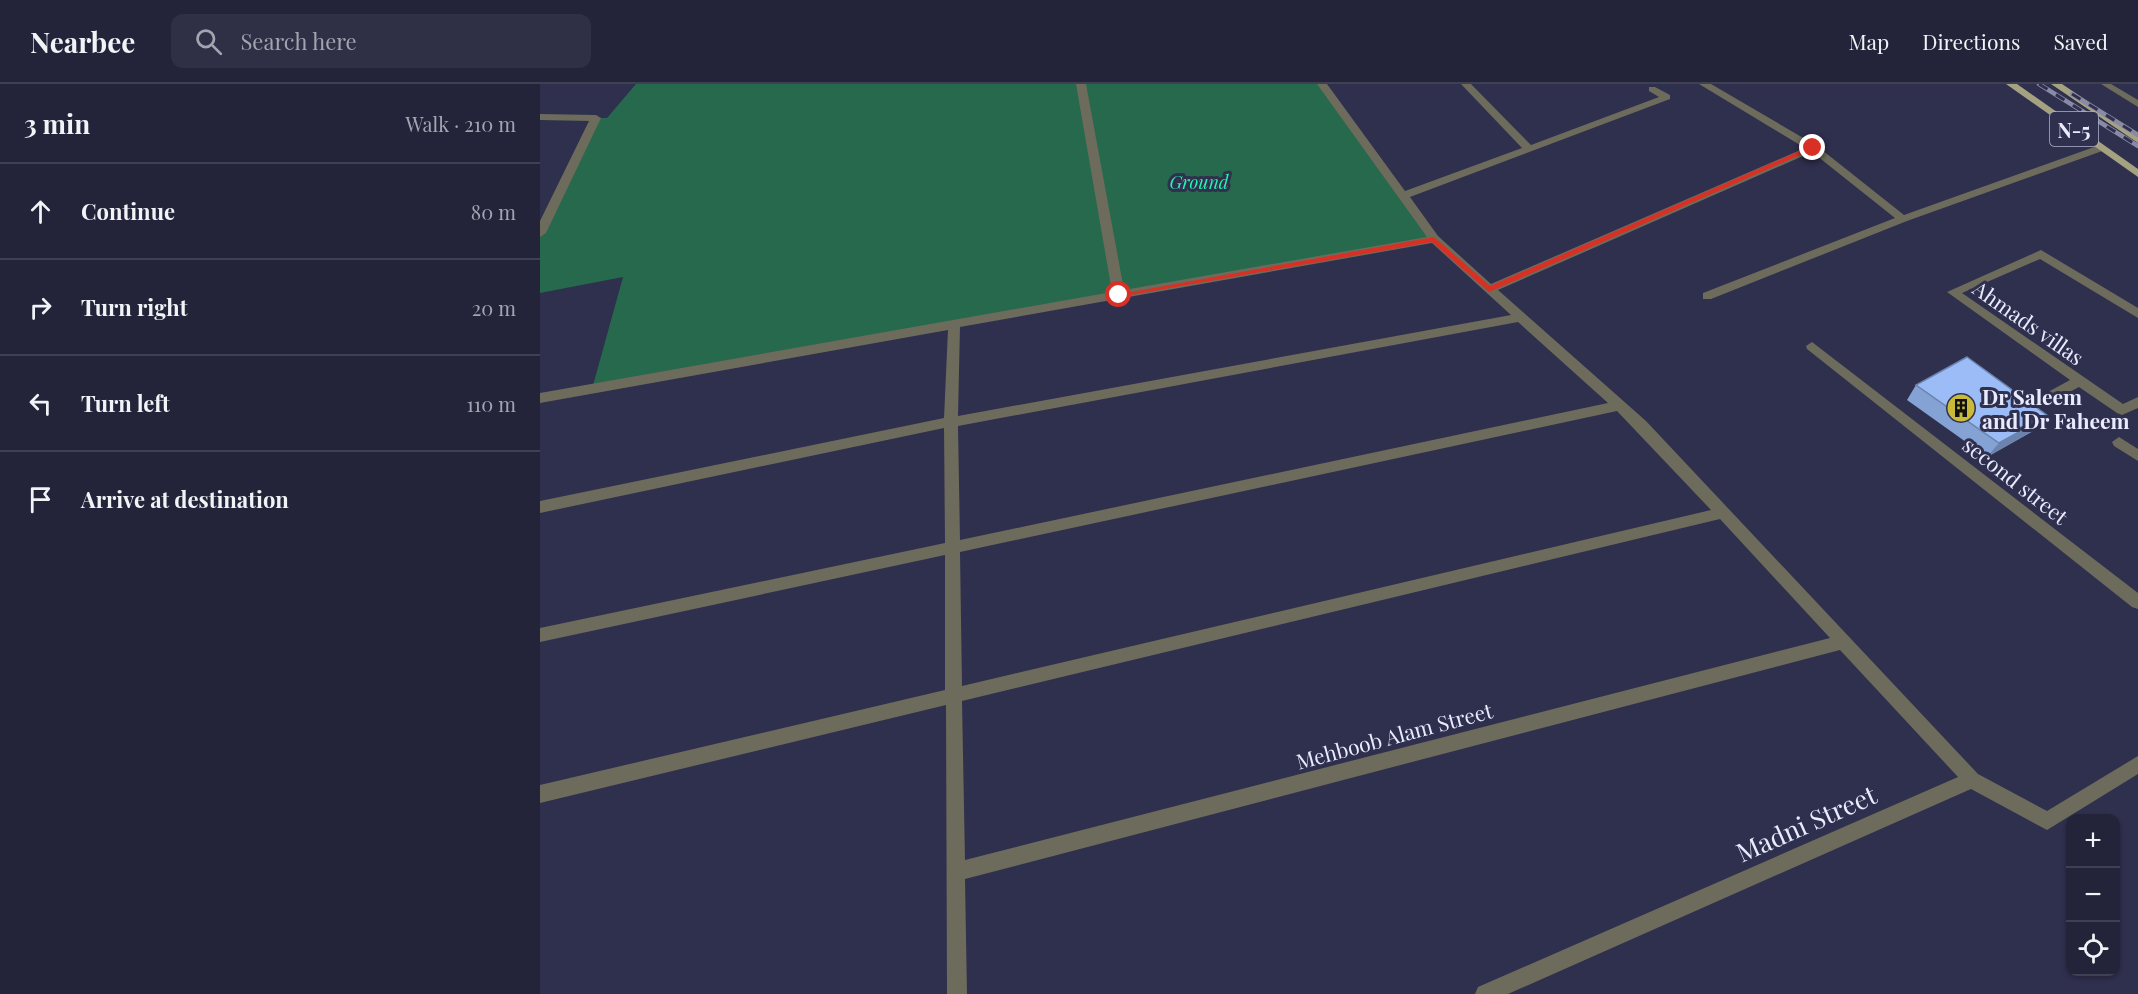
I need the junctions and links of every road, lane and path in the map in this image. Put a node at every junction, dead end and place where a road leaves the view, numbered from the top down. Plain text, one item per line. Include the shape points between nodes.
1 (1081, 84) edge
2 (1322, 84) edge
3 (1466, 84) edge
4 (1704, 84) edge
5 (2011, 84) edge
6 (2056, 84) edge
7 (2105, 84) edge
8 (1652, 89) dead end
9 (2138, 104) edge
10 (540, 117) edge
11 (2138, 140) edge
12 (1813, 148) junction
13 (2101, 148) junction
14 (1529, 149) junction
15 (2138, 174) edge
16 (1402, 196) junction
17 (1903, 219) junction
18 (540, 233) edge
19 (1434, 239) junction
20 (1489, 289) junction
21 (1119, 295) junction
22 (1707, 296) dead end
23 (2138, 314) edge
24 (1521, 318) junction
25 (954, 324) junction
26 (1812, 346) dead end
27 (2079, 381) junction
28 (540, 398) edge
29 (2138, 402) edge
30 (1619, 406) junction
31 (2022, 412) edge
32 (951, 422) junction
33 (2119, 442) dead end
34 (2138, 456) edge
35 (540, 507) edge
36 (1723, 513) junction
37 (954, 547) junction
38 (2138, 602) edge
39 (540, 636) edge
40 (1843, 642) junction
41 (954, 695) junction
42 (2138, 764) edge
43 (1972, 780) junction
44 (540, 794) edge
45 (956, 872) junction
46 (957, 994) edge
47 (1485, 994) edge

1 - 21 street
2 - 16 street
3 - 14 street
4 - 12 street
5 - 13 main road, N-5
6 - 11 main road, N-5
7 - 9 lane
8 - 14 street via 1667,97
10 - 18 street via 596,118
12 - 17 street
12 - 20 street
13 - 15 main road, N-5
13 - 17 street
14 - 16 street
16 - 19 street
17 - 22 street
19 - 20 street
19 - 21 street
20 - 24 street
21 - 25 street
23 - 27 street, Ahmads villas via 2041,254 1953,292
24 - 30 street
24 - 32 street
25 - 28 street
25 - 32 street
26 - 38 street, second street
27 - 29 street, Ahmads villas via 2122,410
27 - 31 street
30 - 36 street
30 - 37 street
32 - 35 street
32 - 37 street
33 - 34 street
36 - 40 street
36 - 41 street
37 - 39 street
37 - 41 street
40 - 43 street
40 - 45 street, Mehboob Alam Street
41 - 44 street
41 - 45 street
42 - 43 street via 2047,821
43 - 47 street, Madni Street
45 - 46 street

